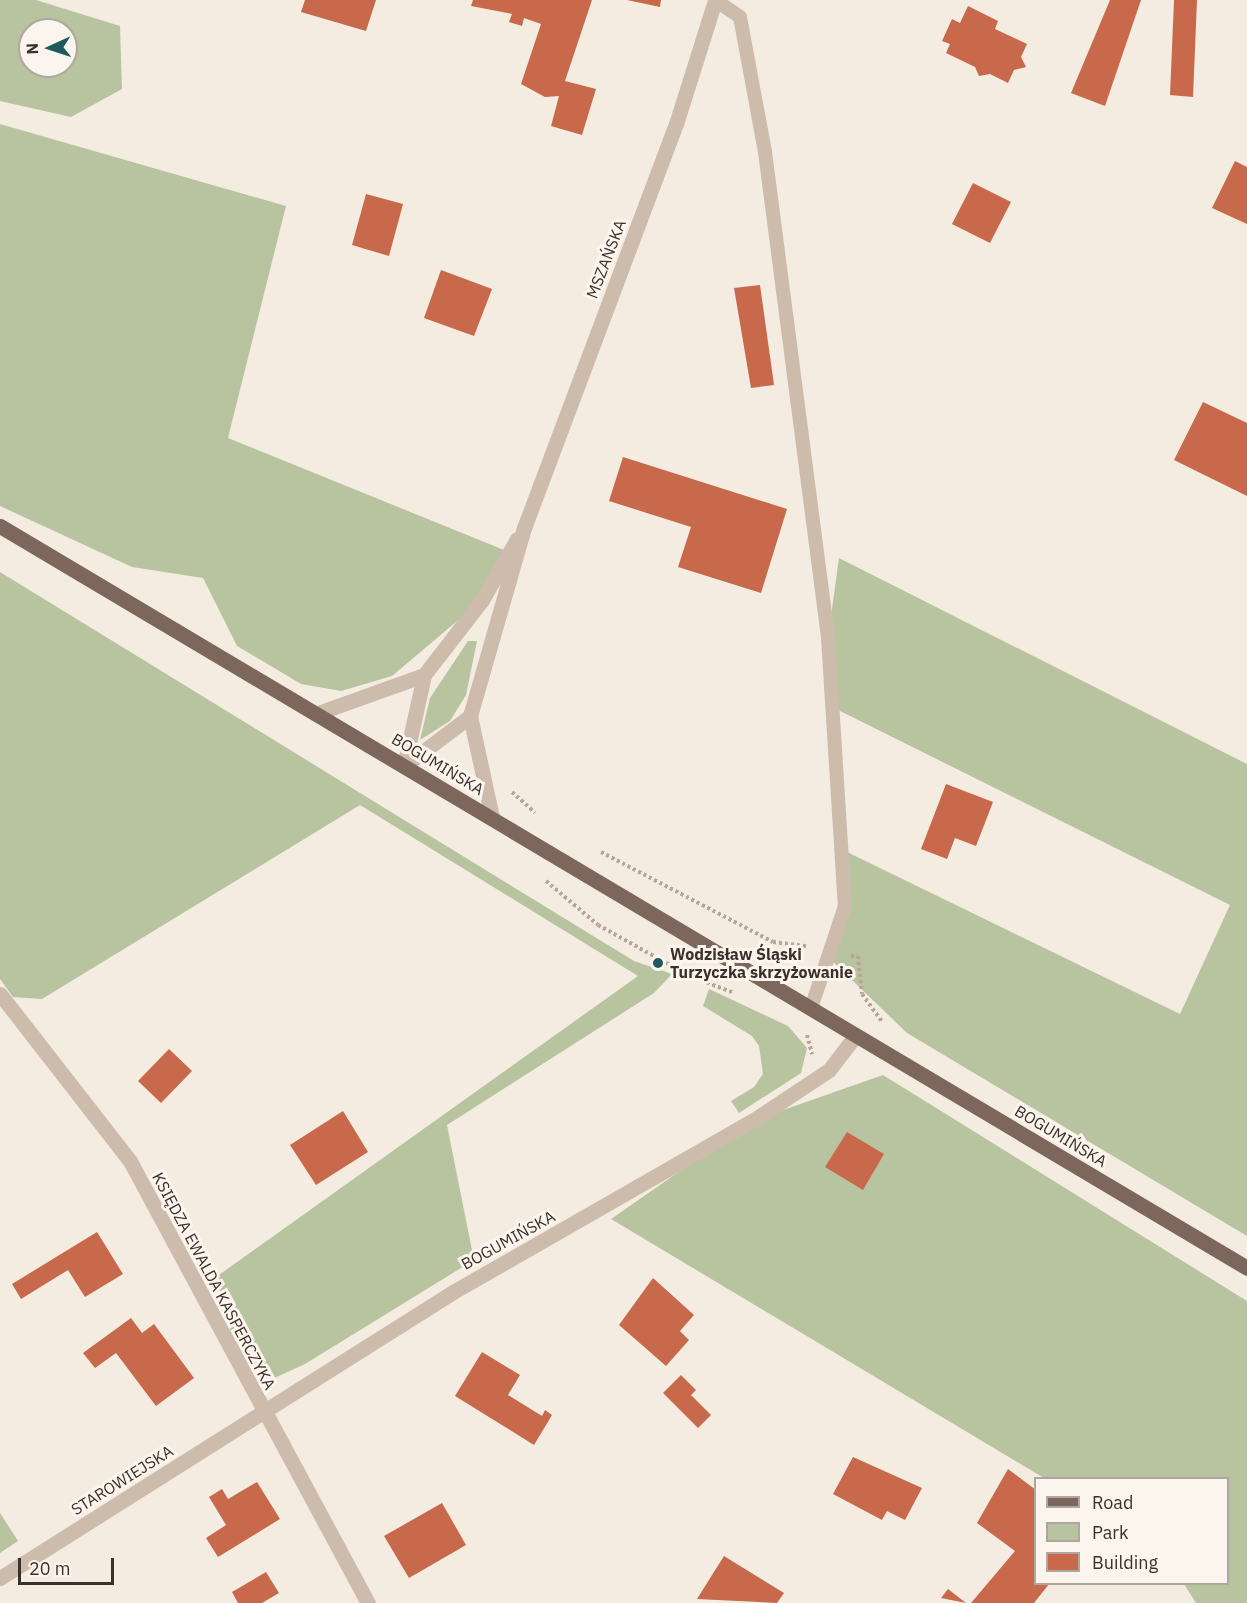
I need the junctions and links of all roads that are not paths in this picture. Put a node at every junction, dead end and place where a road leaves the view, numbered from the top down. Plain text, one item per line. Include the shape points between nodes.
1 (715, 0) edge
2 (0, 526) edge
3 (524, 528) junction
4 (424, 675) junction
5 (318, 713) junction
6 (470, 716) junction
7 (404, 765) junction
8 (492, 817) junction
9 (0, 994) edge
10 (811, 1008) junction
11 (856, 1035) junction
12 (1247, 1268) edge
13 (262, 1412) junction
14 (0, 1578) edge
15 (368, 1603) edge

1 - 3 street, MSZAŃSKA via 676,124
1 - 10 lane via 740,17 765,152 828,638 844,906
2 - 5 main road, BOGUMIŃSKA
3 - 4 street, MSZAŃSKA via 482,600
3 - 6 street, MSZAŃSKA
4 - 5 street
4 - 7 street
5 - 7 main road, BOGUMIŃSKA
6 - 7 street
6 - 8 street
7 - 8 main road, BOGUMIŃSKA
8 - 10 main road, BOGUMIŃSKA
9 - 13 street, KSIĘDZA EWALDA KASPERCZYKA via 130,1161
10 - 11 main road, BOGUMIŃSKA
11 - 12 main road, BOGUMIŃSKA
11 - 13 street, BOGUMIŃSKA via 830,1070 752,1121 459,1288
13 - 14 street, STAROWIEJSKA
13 - 15 street, KSIĘDZA EWALDA KASPERCZYKA

